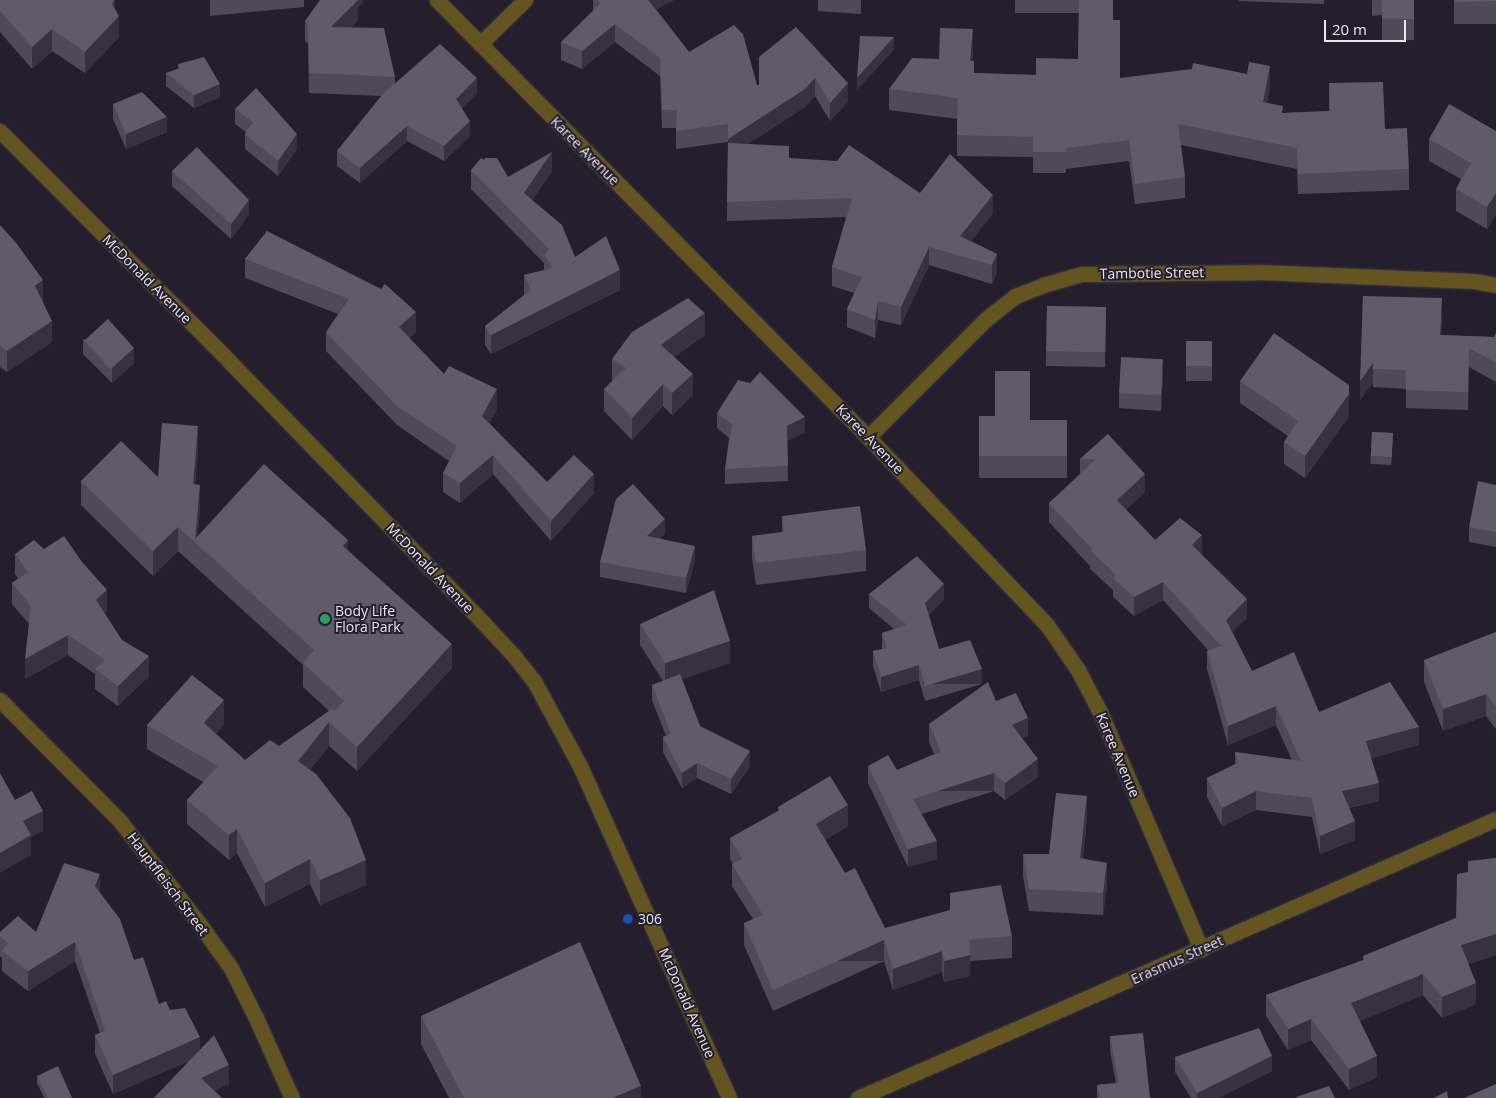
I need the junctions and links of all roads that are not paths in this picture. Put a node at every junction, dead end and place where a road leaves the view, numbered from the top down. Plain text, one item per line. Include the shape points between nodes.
1 (437, 0) edge
2 (525, 0) edge
3 (480, 44) junction
4 (0, 130) edge
5 (1496, 285) edge
6 (868, 437) junction
7 (0, 700) edge
8 (1496, 820) edge
9 (1201, 949) junction
10 (292, 1098) edge
11 (729, 1098) edge
12 (858, 1098) edge

1 - 3 street, Karee Avenue
2 - 3 street
3 - 6 street, Karee Avenue
4 - 11 street, McDonald Avenue via 516,657 534,681 580,766
5 - 6 street, Tambotie Street via 1474,281 1259,272 1082,274 1015,296 986,319
6 - 9 street, Karee Avenue via 1047,625 1078,670 1100,712
7 - 10 street, Hauptfleisch Street via 120,821 182,900 231,968
8 - 9 street, Erasmus Street
9 - 12 street, Erasmus Street

